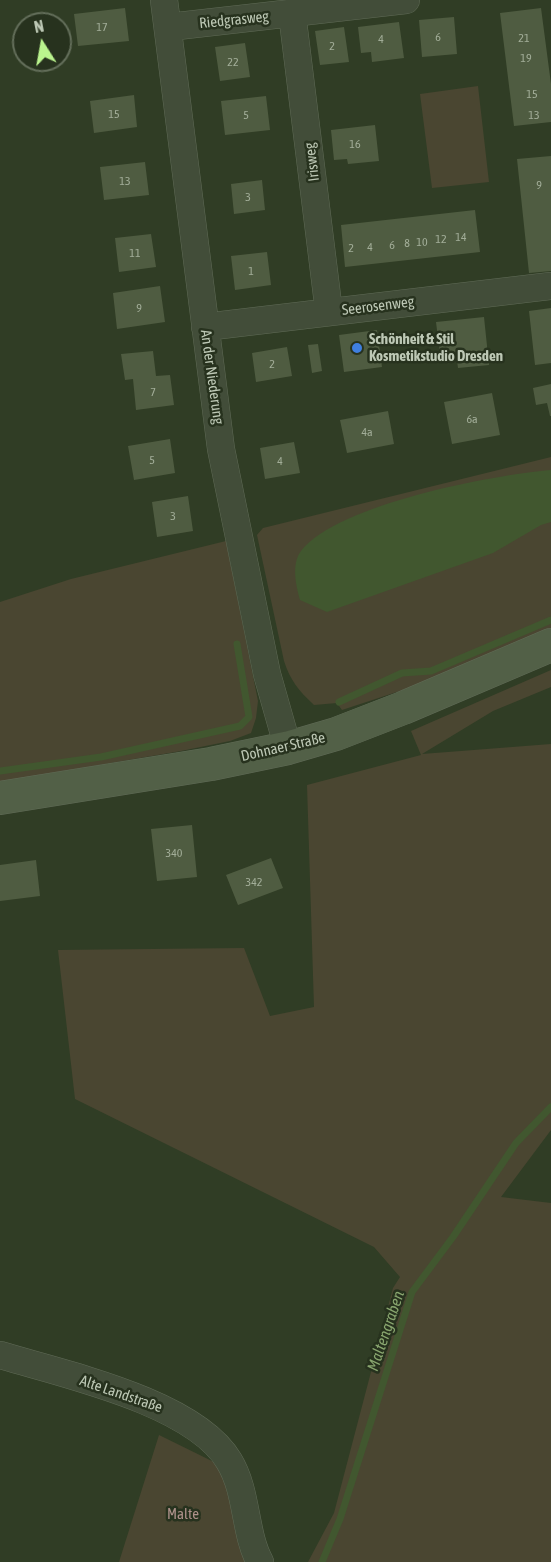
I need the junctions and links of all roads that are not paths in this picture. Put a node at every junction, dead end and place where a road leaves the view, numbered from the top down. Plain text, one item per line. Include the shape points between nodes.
1 (164, 0) edge
2 (406, 0) edge
3 (292, 13) junction
4 (169, 27) junction
5 (551, 286) edge
6 (329, 312) junction
7 (205, 327) junction
8 (551, 645) edge
9 (288, 748) junction
10 (0, 798) edge
11 (0, 1355) edge
12 (260, 1562) edge

1 - 4 street, An der Niederung
2 - 3 street, Riedgrasweg
3 - 4 street, Riedgrasweg
3 - 6 street, Irisweg
4 - 7 street, An der Niederung
5 - 6 street, Seerosenweg
6 - 7 street, Seerosenweg
7 - 9 street, An der Niederung via 224,460 267,674
8 - 9 main road, Dohnaer Straße via 336,734
9 - 10 main road, Dohnaer Straße
11 - 12 street, Alte Landstraße via 167,1409 207,1438 228,1459 240,1482

